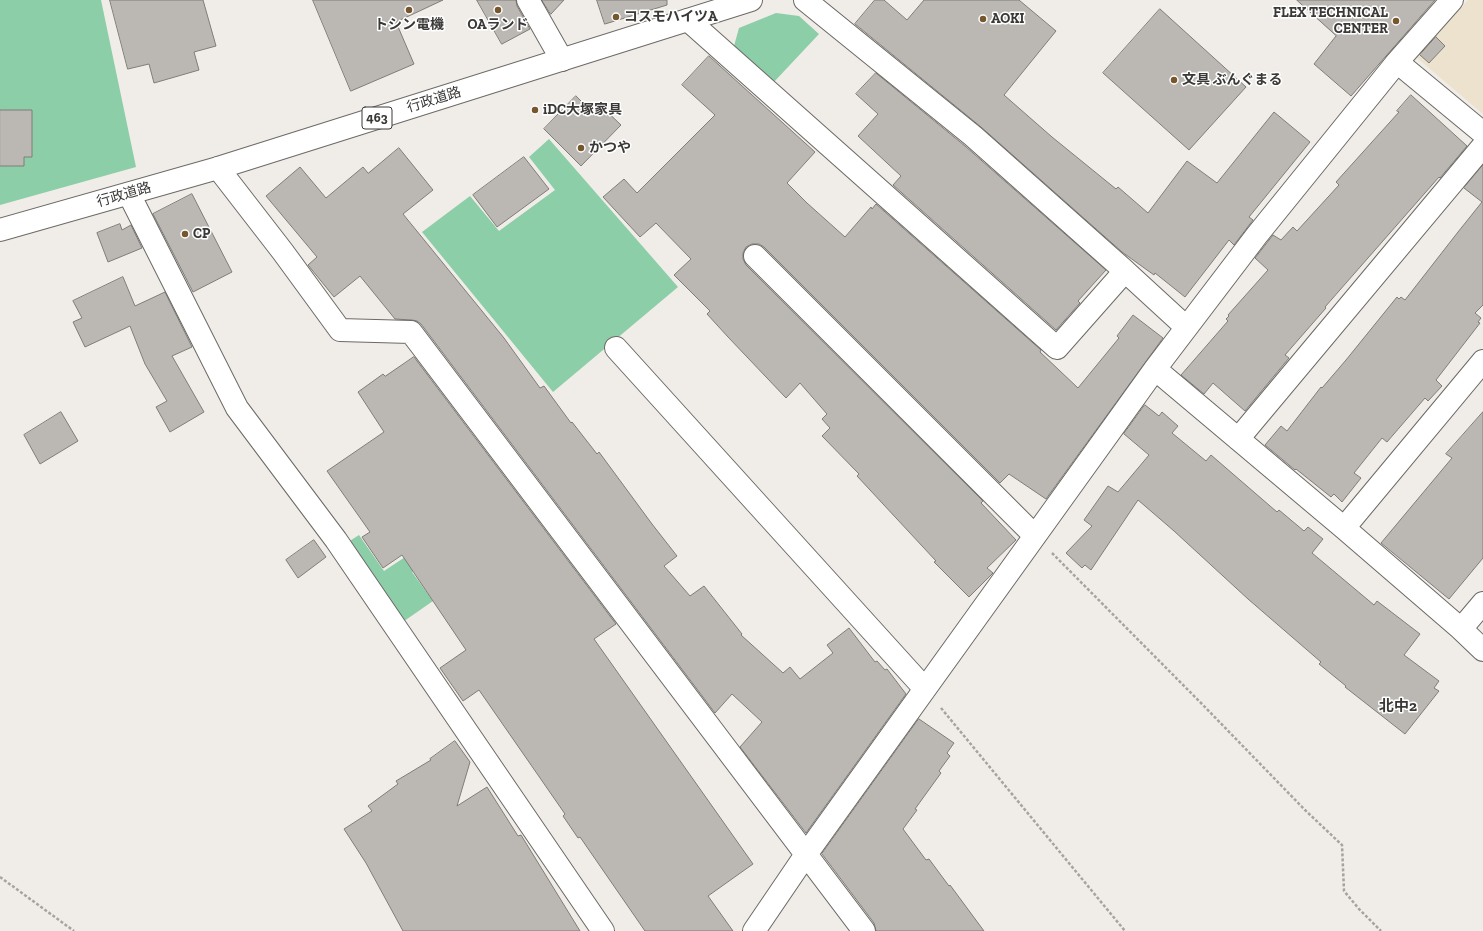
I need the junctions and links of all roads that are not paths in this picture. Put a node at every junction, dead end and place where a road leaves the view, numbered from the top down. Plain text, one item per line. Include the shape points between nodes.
1 (528, 0) edge
2 (751, 0) edge
3 (806, 0) edge
4 (1452, 0) edge
5 (688, 20) junction
6 (562, 60) junction
7 (1397, 62) junction
8 (1483, 133) edge
9 (1483, 146) edge
10 (218, 168) junction
11 (129, 194) junction
12 (0, 230) edge
13 (754, 256) dead end
14 (1125, 271) junction
15 (1186, 328) junction
16 (616, 348) dead end
17 (1483, 360) edge
18 (1155, 369) junction
19 (1238, 439) junction
20 (1344, 528) junction
21 (1035, 536) junction
22 (1483, 603) edge
23 (1461, 629) junction
24 (1483, 650) edge
25 (926, 689) junction
26 (807, 854) junction
27 (603, 931) edge
28 (754, 931) edge
29 (864, 931) edge

1 - 6 main road
2 - 5 main road, 行政道路 / 463
3 - 14 main road via 973,136
4 - 7 main road
5 - 6 main road, 行政道路 / 463
5 - 14 main road via 1057,348
6 - 10 main road, 行政道路 / 463
7 - 8 main road
7 - 15 main road via 1257,235
9 - 19 main road
10 - 11 main road, 行政道路 / 463
10 - 26 main road via 340,330 411,332
11 - 12 main road, 行政道路 / 463
11 - 27 main road via 237,408 336,540
13 - 21 main road
14 - 15 main road
15 - 18 main road
16 - 25 main road
17 - 20 main road
18 - 19 main road
18 - 21 main road
19 - 20 main road
20 - 23 main road
21 - 25 main road
22 - 23 main road
23 - 24 main road
25 - 26 main road
26 - 28 main road
26 - 29 main road

